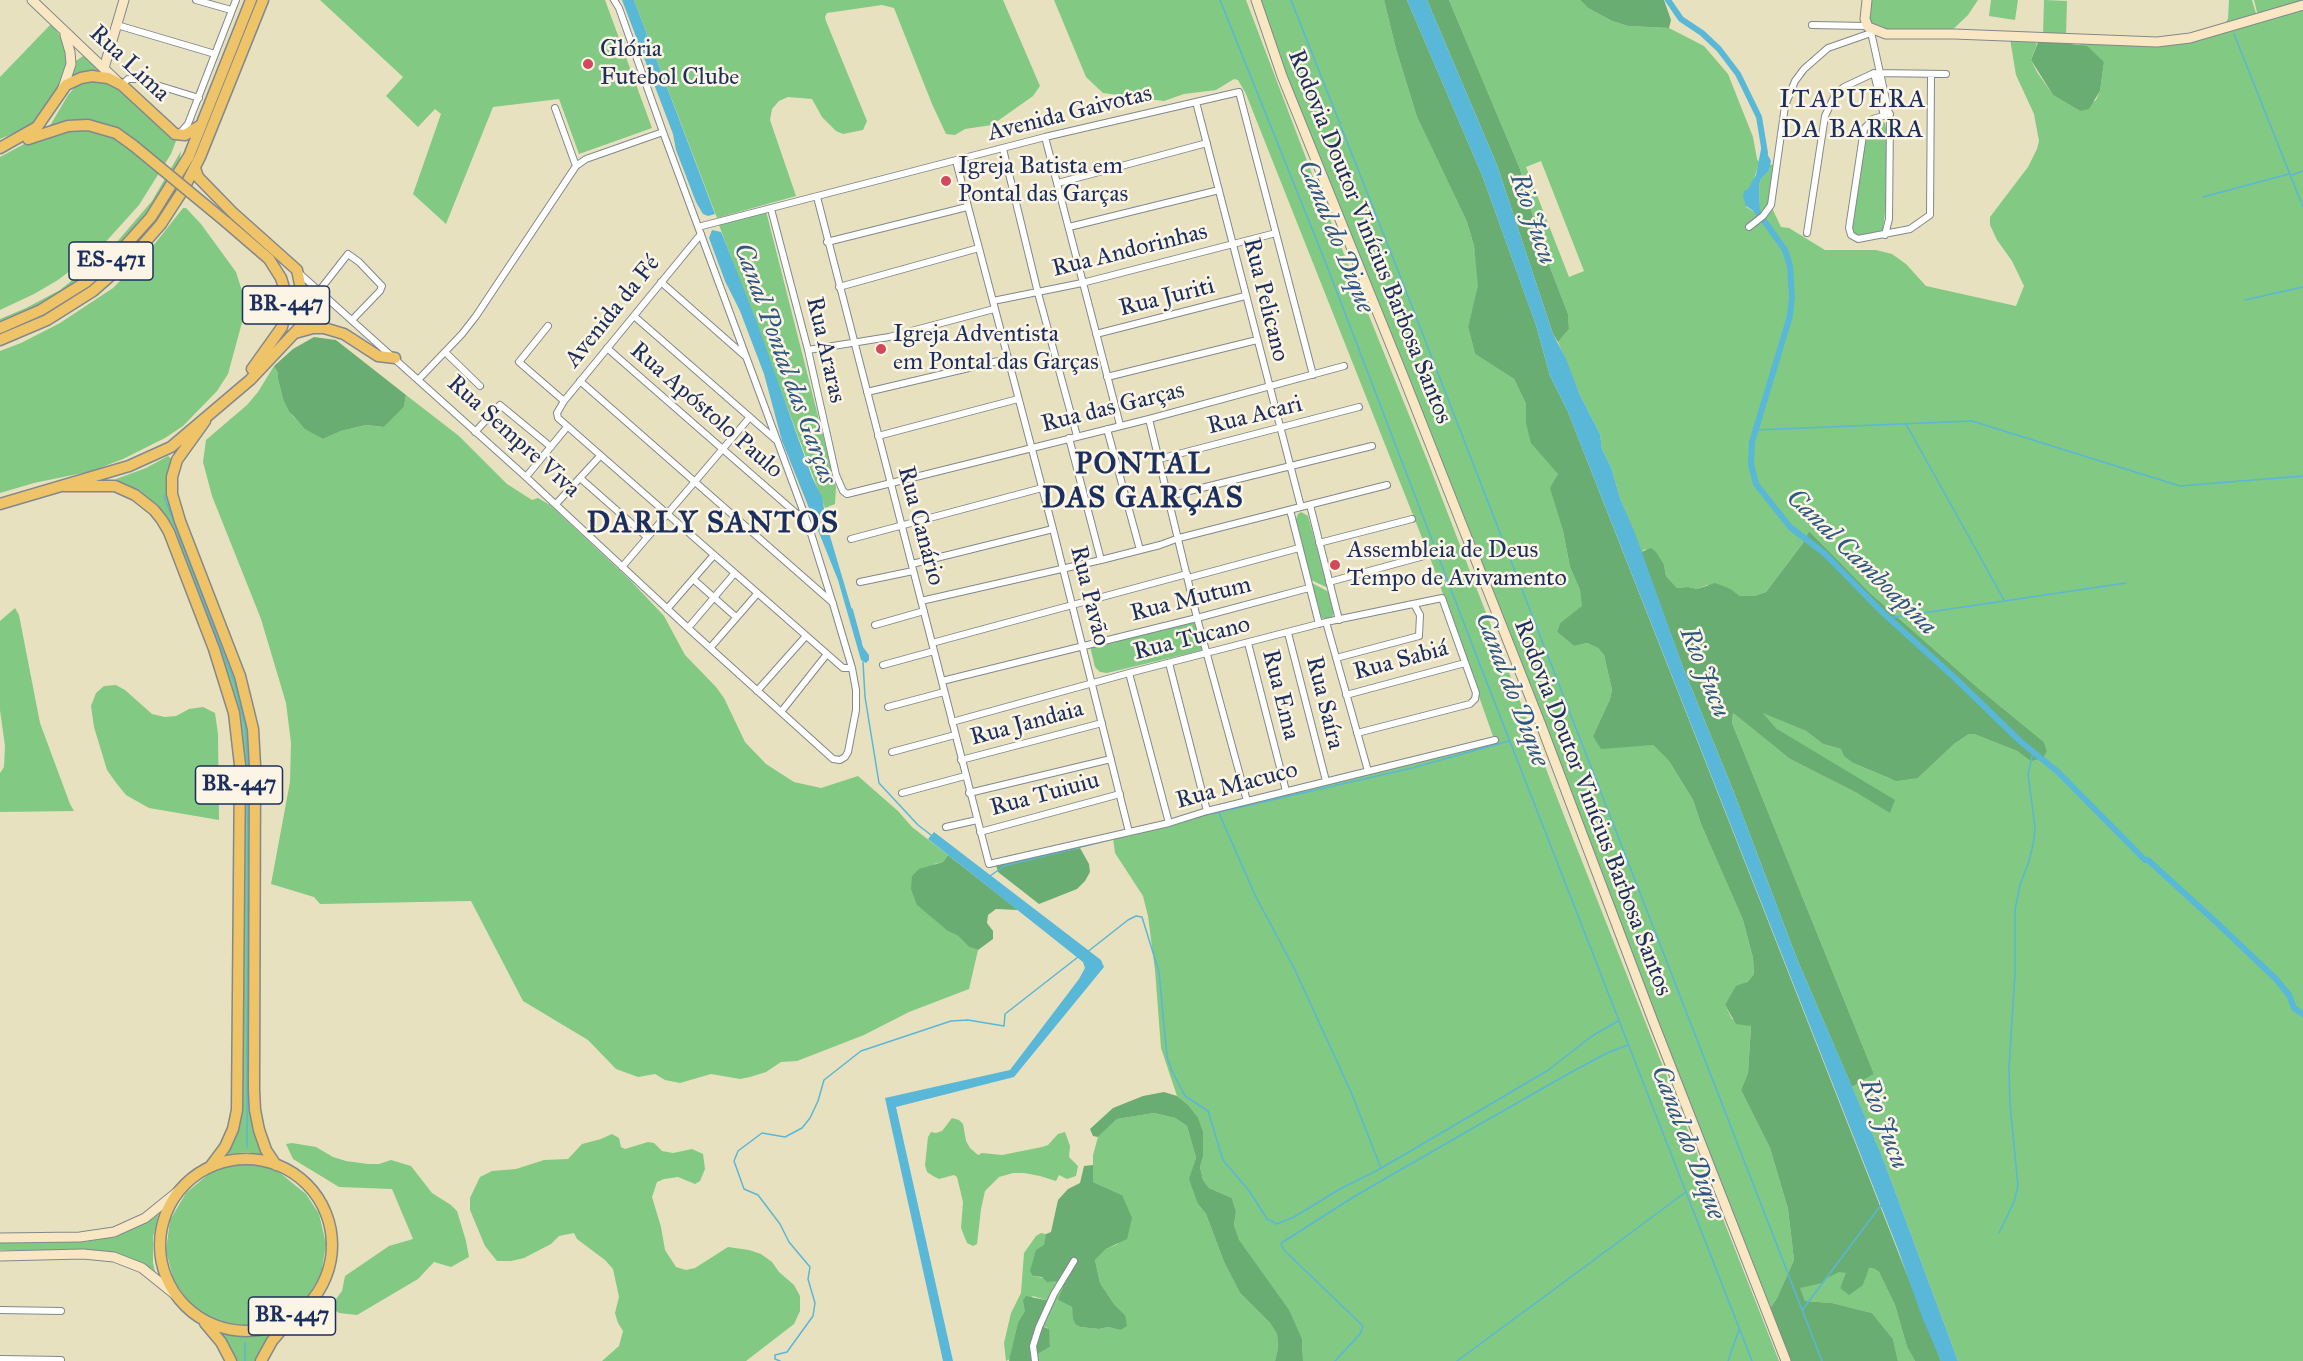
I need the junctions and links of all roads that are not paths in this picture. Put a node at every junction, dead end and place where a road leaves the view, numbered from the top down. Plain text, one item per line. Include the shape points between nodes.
1 (32, 0) edge
2 (124, 0) edge
3 (196, 0) edge
4 (236, 0) edge
5 (251, 0) edge
6 (263, 0) edge
7 (614, 0) edge
8 (1256, 0) edge
9 (1867, 0) edge
10 (2303, 5) edge
11 (231, 10) junction
12 (117, 25) junction
13 (1812, 25) dead end
14 (63, 30) junction
15 (1870, 30) junction
16 (215, 54) junction
17 (91, 56) junction
18 (71, 64) junction
19 (104, 68) junction
20 (1877, 73) junction
21 (1931, 74) junction
22 (1946, 74) dead end
23 (122, 85) junction
24 (62, 89) junction
25 (199, 98) junction
26 (1196, 102) junction
27 (555, 108) dead end
28 (1887, 115) junction
29 (201, 125) junction
30 (663, 132) junction
31 (173, 134) junction
32 (1045, 137) junction
33 (1207, 143) junction
34 (2, 146) edge
35 (1003, 149) junction
36 (189, 156) junction
37 (956, 161) junction
38 (576, 166) junction
39 (195, 168) junction
40 (1058, 183) junction
41 (1219, 190) junction
42 (817, 197) junction
43 (967, 207) junction
44 (771, 209) junction
45 (1069, 227) junction
46 (1749, 227) dead end
47 (699, 230) junction
48 (1276, 233) junction
49 (1807, 233) dead end
50 (1885, 235) junction
51 (827, 242) junction
52 (1232, 244) junction
53 (979, 248) junction
54 (297, 270) junction
55 (661, 282) junction
56 (1082, 283) junction
57 (839, 287) junction
58 (319, 291) junction
59 (1038, 292) junction
60 (1245, 296) junction
61 (993, 301) junction
62 (994, 309) junction
63 (634, 316) junction
64 (352, 320) junction
65 (548, 326) dead end
66 (0, 328) edge
67 (295, 333) junction
68 (1096, 334) junction
69 (0, 340) edge
70 (1257, 340) junction
71 (854, 343) junction
72 (607, 348) junction
73 (808, 350) junction
74 (445, 352) junction
75 (746, 356) junction
76 (395, 358) junction
77 (1007, 359) junction
78 (1344, 366) dead end
79 (1313, 375) junction
80 (1107, 377) junction
81 (418, 380) junction
82 (580, 381) junction
83 (480, 386) dead end
84 (1269, 387) junction
85 (867, 392) junction
86 (232, 396) junction
87 (1018, 399) junction
88 (564, 401) junction
89 (1359, 407) dead end
90 (750, 417) junction
91 (1149, 419) junction
92 (205, 421) junction
93 (1120, 425) junction
94 (567, 427) junction
95 (1280, 428) junction
96 (1107, 429) junction
97 (475, 432) junction
98 (878, 436) junction
99 (1077, 436) junction
100 (1069, 438) junction
101 (777, 440) junction
102 (1372, 446) dead end
103 (551, 447) junction
104 (1031, 447) junction
105 (723, 450) junction
106 (600, 456) junction
107 (1159, 459) junction
108 (1290, 466) junction
109 (526, 477) junction
110 (580, 478) junction
111 (695, 482) junction
112 (890, 483) junction
113 (1387, 485) dead end
114 (64, 486) junction
115 (1042, 488) junction
116 (851, 494) joint
117 (1169, 496) junction
118 (0, 504) edge
119 (556, 504) junction
120 (1310, 505) junction
121 (1301, 507) junction
122 (1290, 510) junction
123 (667, 514) junction
124 (1412, 519) dead end
125 (808, 524) junction
126 (901, 525) junction
127 (1053, 529) junction
128 (647, 537) junction
129 (1179, 538) junction
130 (851, 539) dead end
131 (1319, 543) junction
132 (1299, 548) junction
133 (1140, 550) junction
134 (714, 555) junction
135 (1424, 556) dead end
136 (1101, 560) junction
137 (622, 567) junction
138 (912, 568) junction
139 (1063, 570) junction
140 (734, 574) junction
141 (1188, 576) junction
142 (693, 579) junction
143 (860, 582) dead end
144 (1329, 582) junction
145 (1310, 588) junction
146 (757, 594) junction
147 (715, 598) junction
148 (921, 601) junction
149 (833, 603) junction
150 (1414, 604) junction
151 (1072, 606) junction
152 (667, 609) junction
153 (924, 611) junction
154 (736, 617) junction
155 (1197, 618) junction
156 (1339, 620) junction
157 (1326, 622) junction
158 (1319, 624) junction
159 (875, 625) dead end
160 (688, 628) junction
161 (1288, 633) junction
162 (806, 636) junction
163 (932, 643) junction
164 (1248, 643) junction
165 (1083, 644) junction
166 (710, 648) junction
167 (934, 651) junction
168 (827, 654) junction
169 (1207, 654) junction
170 (1336, 658) junction
171 (1168, 663) junction
172 (1465, 663) junction
173 (884, 665) dead end
174 (852, 668) junction
175 (1129, 673) junction
176 (942, 681) junction
177 (1092, 683) junction
178 (757, 691) junction
179 (944, 692) junction
180 (1346, 695) junction
181 (888, 707) dead end
182 (781, 712) junction
183 (952, 722) junction
184 (1102, 723) junction
185 (1357, 734) junction
186 (955, 735) junction
187 (1495, 740) dead end
188 (891, 752) dead end
189 (1112, 759) junction
190 (961, 760) junction
191 (1368, 771) junction
192 (965, 776) junction
193 (1326, 782) junction
194 (1286, 791) junction
195 (902, 793) dead end
196 (969, 793) junction
197 (1120, 794) junction
198 (1247, 801) junction
199 (1207, 811) junction
200 (977, 820) junction
201 (1169, 823) junction
202 (946, 827) dead end
203 (980, 832) junction
204 (1129, 832) junction
205 (989, 864) joint
206 (276, 1164) junction
207 (210, 1167) junction
208 (181, 1189) junction
209 (0, 1238) edge
210 (0, 1256) edge
211 (1074, 1261) dead end
212 (178, 1297) junction
213 (0, 1310) edge
214 (61, 1311) dead end
215 (196, 1314) junction
216 (295, 1315) junction
217 (0, 1359) edge
218 (61, 1360) edge
219 (231, 1361) edge
220 (261, 1361) edge
221 (1035, 1361) edge
222 (1786, 1361) edge

1 - 14 main road, Rua Lima
2 - 12 main road
3 - 11 street
4 - 11 street
5 - 29 main road, ES-471
6 - 39 main road, ES-471
7 - 30 street
8 - 222 main road, Rodovia Doutor Vinícius Barbosa Santos via 1282,76 1541,725
9 - 15 main road
10 - 15 main road via 2170,42 1891,34
11 - 16 street
12 - 16 street
12 - 19 main road
13 - 15 street
14 - 17 main road, Rua Lima
14 - 18 main road
15 - 20 street
15 - 46 street via 1828,48 1795,81 1785,106 1772,205
16 - 25 street
17 - 18 main road via 79,55
17 - 19 main road, Rua Lima
18 - 24 main road
19 - 23 main road, Rua Lima
20 - 21 street
20 - 28 street
20 - 49 street via 1844,87 1828,107
21 - 22 street
21 - 50 street via 1930,215 1914,228
23 - 24 main road via 92,76
23 - 25 street via 128,79 137,79
23 - 31 main road, Rua Lima
24 - 34 main road via 41,124
25 - 31 street via 187,126
26 - 32 street, Avenida Gaivotas
26 - 33 street, Rua Pelicano
26 - 48 street, Avenida Gaivotas via 1240,94
27 - 38 street
28 - 50 street via 1889,219
28 - 50 street via 1873,119 1864,129 1850,228 1851,235 1858,239
29 - 31 main road via 185,135
29 - 36 main road, ES-471
30 - 38 street
30 - 47 street
31 - 36 main road, Rua Lima
32 - 35 street, Avenida Gaivotas
32 - 40 street
33 - 40 street
33 - 41 street, Rua Pelicano
34 - 86 main road, BR-447, bridge via 81,125 109,130 134,146 269,259 286,298 284,320 279,334
35 - 37 street, Avenida Gaivotas
35 - 59 street
36 - 66 main road, ES-471 via 152,217 111,261 64,297
37 - 42 street, Avenida Gaivotas
37 - 43 street, Rua Pavão
38 - 74 street via 462,334
39 - 54 main road, Rua Sempre Viva / BR-447 via 198,177 232,212
39 - 69 main road, ES-471 via 161,224 114,274 59,314
40 - 45 street
41 - 45 street
41 - 52 street, Rua Pelicano
42 - 44 street, Avenida Gaivotas
42 - 51 street, Rua Canário
43 - 51 street
43 - 53 street, Rua Pavão
44 - 47 street, Avenida Gaivotas via 719,220
44 - 73 street, Rua Araras
45 - 56 street
47 - 55 street, Avenida da Fé
47 - 75 street
48 - 52 street, Rua Andorinhas
48 - 79 street
51 - 57 street, Rua Canário
52 - 56 street, Rua Andorinhas
52 - 60 street, Rua Pelicano
53 - 57 street
53 - 61 street, Rua Pavão
54 - 58 street, Rua Sempre Viva
54 - 67 main road, BR-447 via 305,308
55 - 63 street, Avenida da Fé
55 - 75 street
56 - 59 street, Rua Andorinhas
56 - 68 street
57 - 71 street, Rua Canário
58 - 64 street, Rua Sempre Viva
58 - 64 street via 348,254 359,262 382,286
59 - 61 street, Rua Andorinhas
59 - 99 street
60 - 68 street, Rua Juriti
60 - 70 street, Rua Pelicano
61 - 62 street, Rua Pavão
62 - 71 street
62 - 77 street, Rua Pavão
63 - 72 street, Avenida da Fé
63 - 90 street
64 - 76 street, Rua Sempre Viva
65 - 88 street via 519,362
67 - 76 main road via 324,328 344,334 378,356
67 - 86 main road, BR-447
68 - 80 street
70 - 80 street
70 - 84 street, Rua Pelicano
71 - 73 street
71 - 85 street, Rua Canário
72 - 82 street, Avenida da Fé
72 - 105 street, Rua Apóstolo Paulo
73 - 116 street, Rua Araras via 836,475 843,491
74 - 81 street
74 - 83 street
75 - 101 street
76 - 81 street, Rua Sempre Viva
77 - 85 street
77 - 87 street, Rua Pavão
78 - 79 street, Rua das Garças
79 - 84 street, Rua das Garças
80 - 93 street
81 - 97 street, Rua Sempre Viva
82 - 88 street, Avenida da Fé
82 - 111 street
84 - 91 street, Rua das Garças
84 - 95 street, Rua Pelicano
85 - 98 street, Rua Canário
86 - 92 main road, BR-447
87 - 98 street
87 - 104 street, Rua Pavão
88 - 94 street, Avenida da Fé via 557,416
89 - 95 street, Rua Acari
90 - 101 street
90 - 105 street
91 - 93 street, Rua das Garças
91 - 107 street
92 - 114 main road, BR-447 via 171,447 129,466
92 - 206 main road, BR-447 via 177,460 172,494 240,676 253,729 255,1110 266,1150
93 - 96 street, Rua das Garças
94 - 103 street
94 - 106 street
95 - 107 street, Rua Acari
95 - 108 street, Rua Pelicano
96 - 99 street, Rua das Garças
96 - 133 street
97 - 103 street via 500,405
97 - 109 street, Rua Sempre Viva
98 - 112 street, Rua Canário
99 - 100 street, Rua das Garças
100 - 104 street, Rua das Garças
100 - 136 street
101 - 125 street
102 - 108 street
103 - 109 street
104 - 112 street, Rua das Garças
104 - 115 street, Rua Pavão
105 - 111 street
105 - 125 street, Rua Apóstolo Paulo
106 - 110 street
106 - 123 street
107 - 117 street
108 - 117 street
108 - 121 street, Rua Pelicano
109 - 119 street, Rua Sempre Viva
110 - 119 street
110 - 128 street
111 - 123 street
111 - 149 street
112 - 116 street, Rua das Garças
112 - 126 street, Rua Canário
113 - 120 street
114 - 118 main road, BR-447
114 - 207 main road, BR-447 via 115,486 135,495 162,520 214,648 234,713 240,765 237,1110 225,1147
115 - 126 street
115 - 127 street, Rua Pavão
117 - 129 street
119 - 137 street, Rua Sempre Viva
120 - 121 street
120 - 131 street
121 - 122 street
122 - 129 street
122 - 132 street
123 - 128 street
123 - 134 street
124 - 131 street
125 - 149 street
126 - 130 street
126 - 138 street, Rua Canário
127 - 138 street
127 - 139 street, Rua Pavão
128 - 137 street
129 - 133 street
129 - 141 street
131 - 144 street
132 - 141 street
132 - 145 street
133 - 136 street
134 - 140 street
134 - 142 street
135 - 144 street
136 - 139 street
137 - 152 street, Rua Sempre Viva
138 - 143 street
138 - 148 street, Rua Canário
139 - 148 street
139 - 151 street, Rua Pavão
140 - 146 street
140 - 147 street
141 - 151 street
141 - 155 street
142 - 147 street
142 - 152 street
144 - 156 street
145 - 155 street, Rua Mutum
145 - 158 street
146 - 154 street
146 - 162 street
147 - 154 street
147 - 160 street
148 - 153 street, Rua Canário
149 - 174 street
150 - 156 street, Rua Tucano
150 - 170 street via 1420,615 1419,636
150 - 172 street, Rua Tucano via 1442,598
151 - 163 street
151 - 165 street, Rua Pavão
152 - 160 street, Rua Sempre Viva
153 - 159 street
153 - 163 street, Rua Canário
154 - 166 street
155 - 165 street, Rua Mutum
155 - 169 street
156 - 157 street, Rua Tucano
157 - 158 street, Rua Tucano
157 - 170 street
158 - 161 street, Rua Tucano
160 - 166 street, Rua Sempre Viva
161 - 164 street, Rua Tucano
161 - 193 street, Rua Saíra
162 - 168 street
162 - 178 street
163 - 167 street, Rua Canário
164 - 169 street, Rua Tucano
164 - 194 street, Rua Ema
165 - 176 street, Rua Mutum
165 - 177 street, Rua Pavão
166 - 178 street, Rua Sempre Viva
167 - 173 street
167 - 176 street, Rua Canário
168 - 174 street via 843,668
168 - 182 street
169 - 171 street, Rua Tucano
169 - 198 street
170 - 180 street
171 - 175 street, Rua Tucano
171 - 199 street
172 - 180 street, Rua Sabiá
172 - 185 street via 1476,693 1470,704
174 - 182 street, Rua Sempre Viva via 856,710 848,752 843,759 833,759
175 - 177 street, Rua Tucano
175 - 201 street
176 - 179 street, Rua Canário
177 - 183 street, Rua Tucano
177 - 184 street, Rua Pavão
178 - 182 street, Rua Sempre Viva
179 - 181 street
179 - 183 street, Rua Canário
180 - 185 street
183 - 186 street, Rua Canário
184 - 189 street, Rua Pavão
184 - 190 street, Rua Jandaia
185 - 191 street
186 - 188 street
186 - 190 street, Rua Canário
187 - 191 street, Rua Macuco
189 - 196 street
189 - 197 street, Rua Pavão
190 - 192 street, Rua Canário
191 - 193 street, Rua Macuco
192 - 195 street
192 - 196 street, Rua Canário
193 - 194 street, Rua Macuco
194 - 198 street, Rua Macuco
196 - 200 street, Rua Canário
197 - 203 street, Rua Tuiuiu
197 - 204 street, Rua Pavão
198 - 199 street, Rua Macuco
199 - 201 street, Rua Macuco
200 - 202 street
200 - 203 street, Rua Canário
201 - 204 street, Rua Macuco
203 - 205 street, Rua Canário
204 - 205 street, Rua Macuco
206 - 207 main road, BR-447 via 246,1159
206 - 216 main road, BR-447 via 311,1190 324,1211 331,1235 325,1276 313,1298
207 - 208 main road, BR-447
208 - 209 main road via 151,1214 114,1232 80,1237
208 - 212 main road, BR-447 via 168,1210 160,1242 166,1275
210 - 212 main road via 114,1257 142,1268
211 - 221 street via 1039,1327 1033,1346
212 - 215 main road, BR-447
213 - 214 street
215 - 216 main road, BR-447 via 241,1330 274,1326
215 - 219 main road, BR-447 via 216,1334
216 - 220 main road, BR-447 via 277,1334
217 - 218 street

